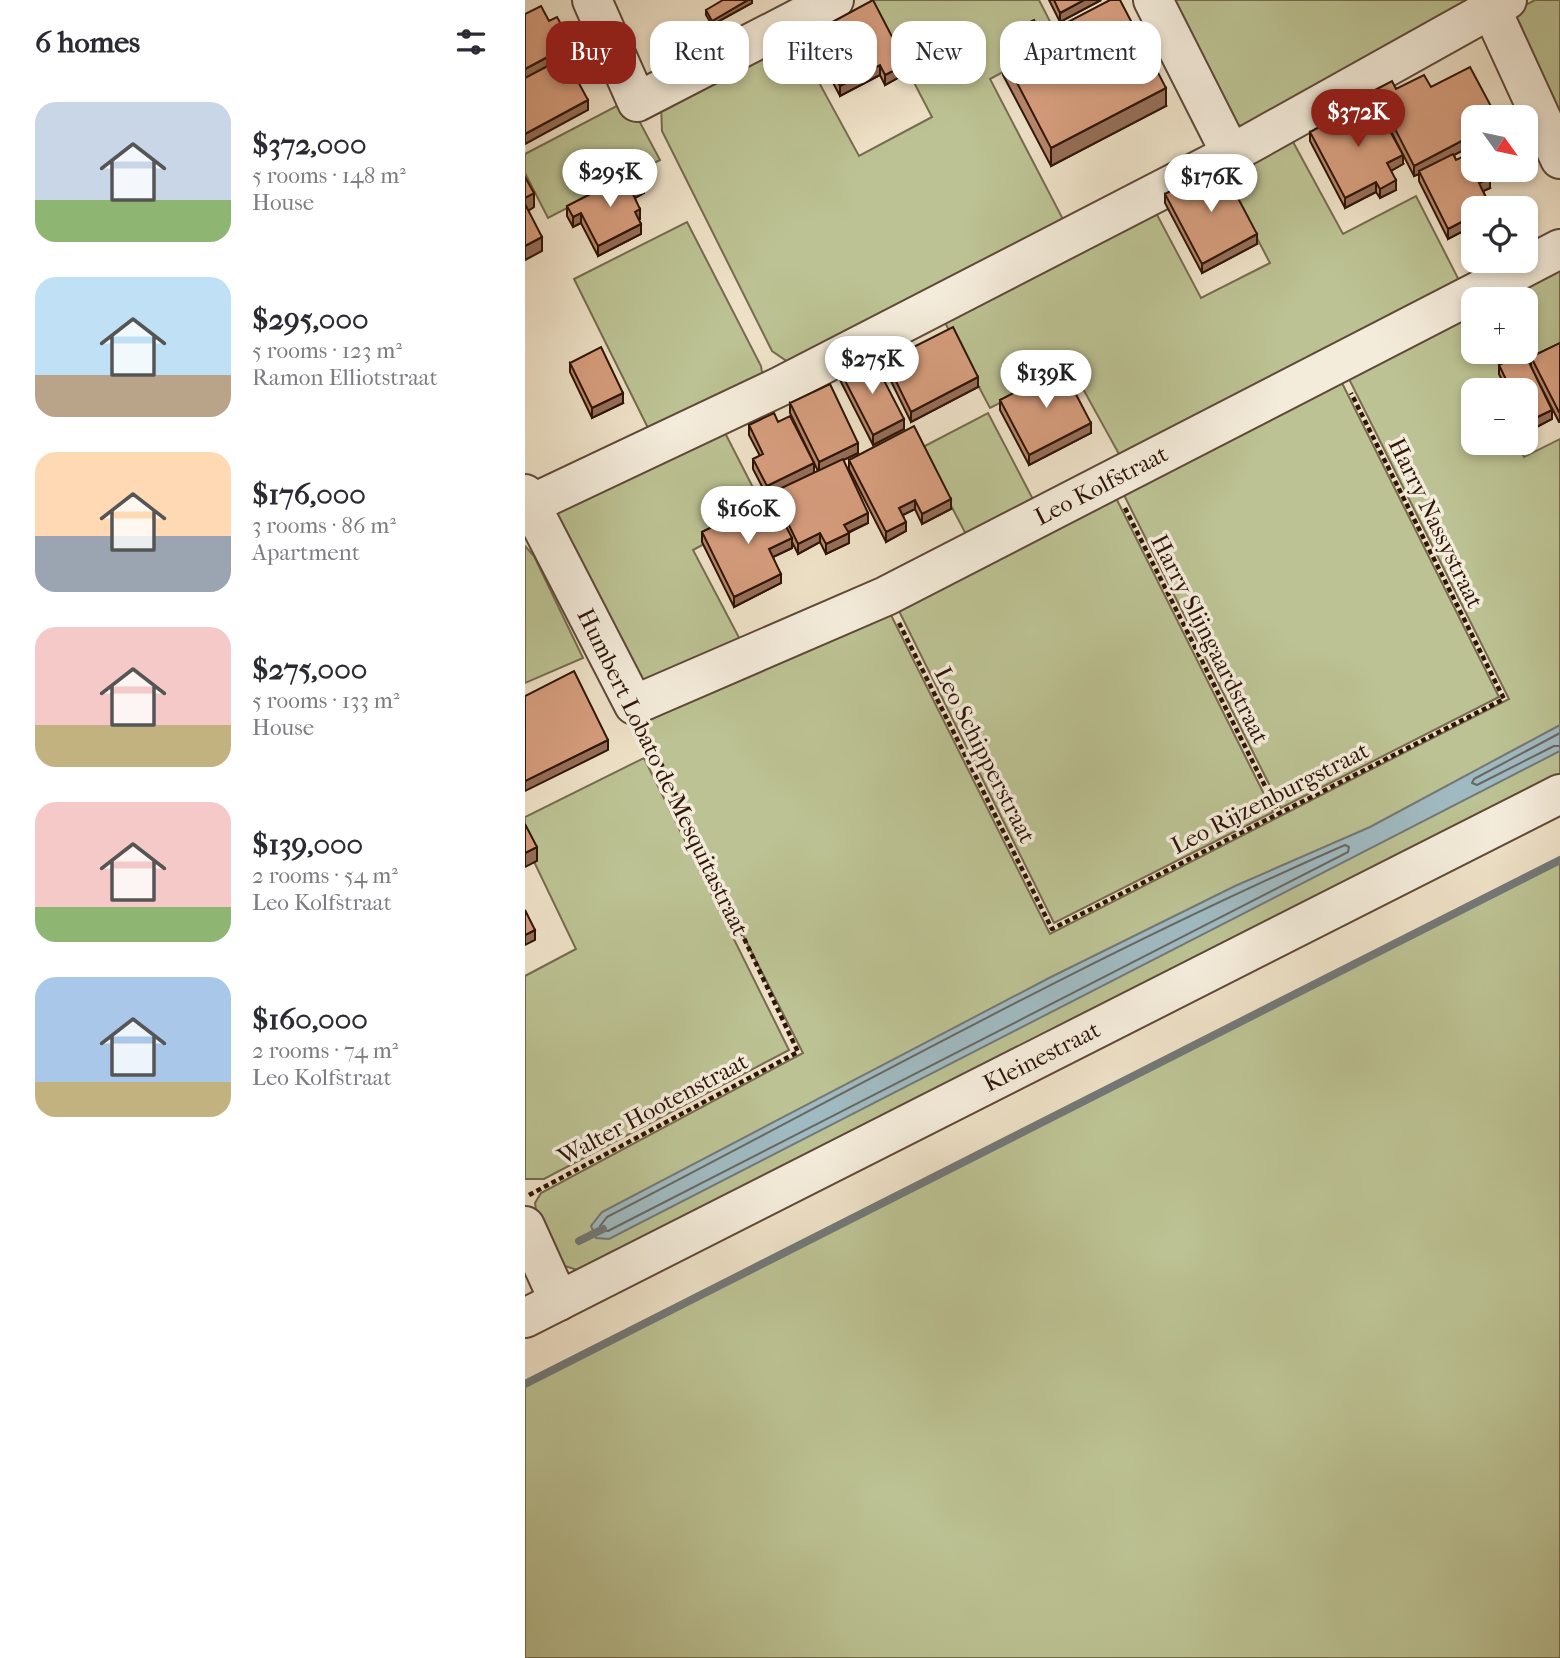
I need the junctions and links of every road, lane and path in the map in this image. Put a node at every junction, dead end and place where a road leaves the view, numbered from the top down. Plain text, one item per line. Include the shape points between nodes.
1 (592, 0) edge
2 (834, 0) edge
3 (1153, 0) edge
4 (1495, 3) edge
5 (1231, 154) junction
6 (1560, 159) edge
7 (1560, 249) edge
8 (1337, 364) junction
9 (1111, 479) junction
10 (527, 502) edge
11 (886, 596) junction
12 (1504, 699) joint
13 (634, 705) junction
14 (1560, 794) edge
15 (1279, 814) junction
16 (1052, 929) joint
17 (798, 1052) joint
18 (525, 1196) edge
19 (525, 1226) edge
20 (559, 1301) junction
21 (525, 1318) edge

1 - 2 street via 637,102
3 - 5 street
4 - 5 street
4 - 6 street
5 - 10 street via 781,386
7 - 8 street, Leo Kolfstraat
8 - 9 street, Leo Kolfstraat
8 - 12 path, Harry Nassystraat
9 - 11 street, Leo Kolfstraat
9 - 15 path, Harry Slijngaardstraat
10 - 13 street, Humbert Lobato de Mesquitastraat
11 - 13 street, Leo Kolfstraat
11 - 16 path, Leo Schipperstraat
12 - 15 path, Leo Rijzenburgstraat
13 - 17 path, Humbert Lobato de Mesquitastraat
14 - 20 street, Kleinestraat
15 - 16 path, Leo Rijzenburgstraat
17 - 18 path, Walter Hootenstraat
19 - 20 street
20 - 21 street, Kleinestraat

